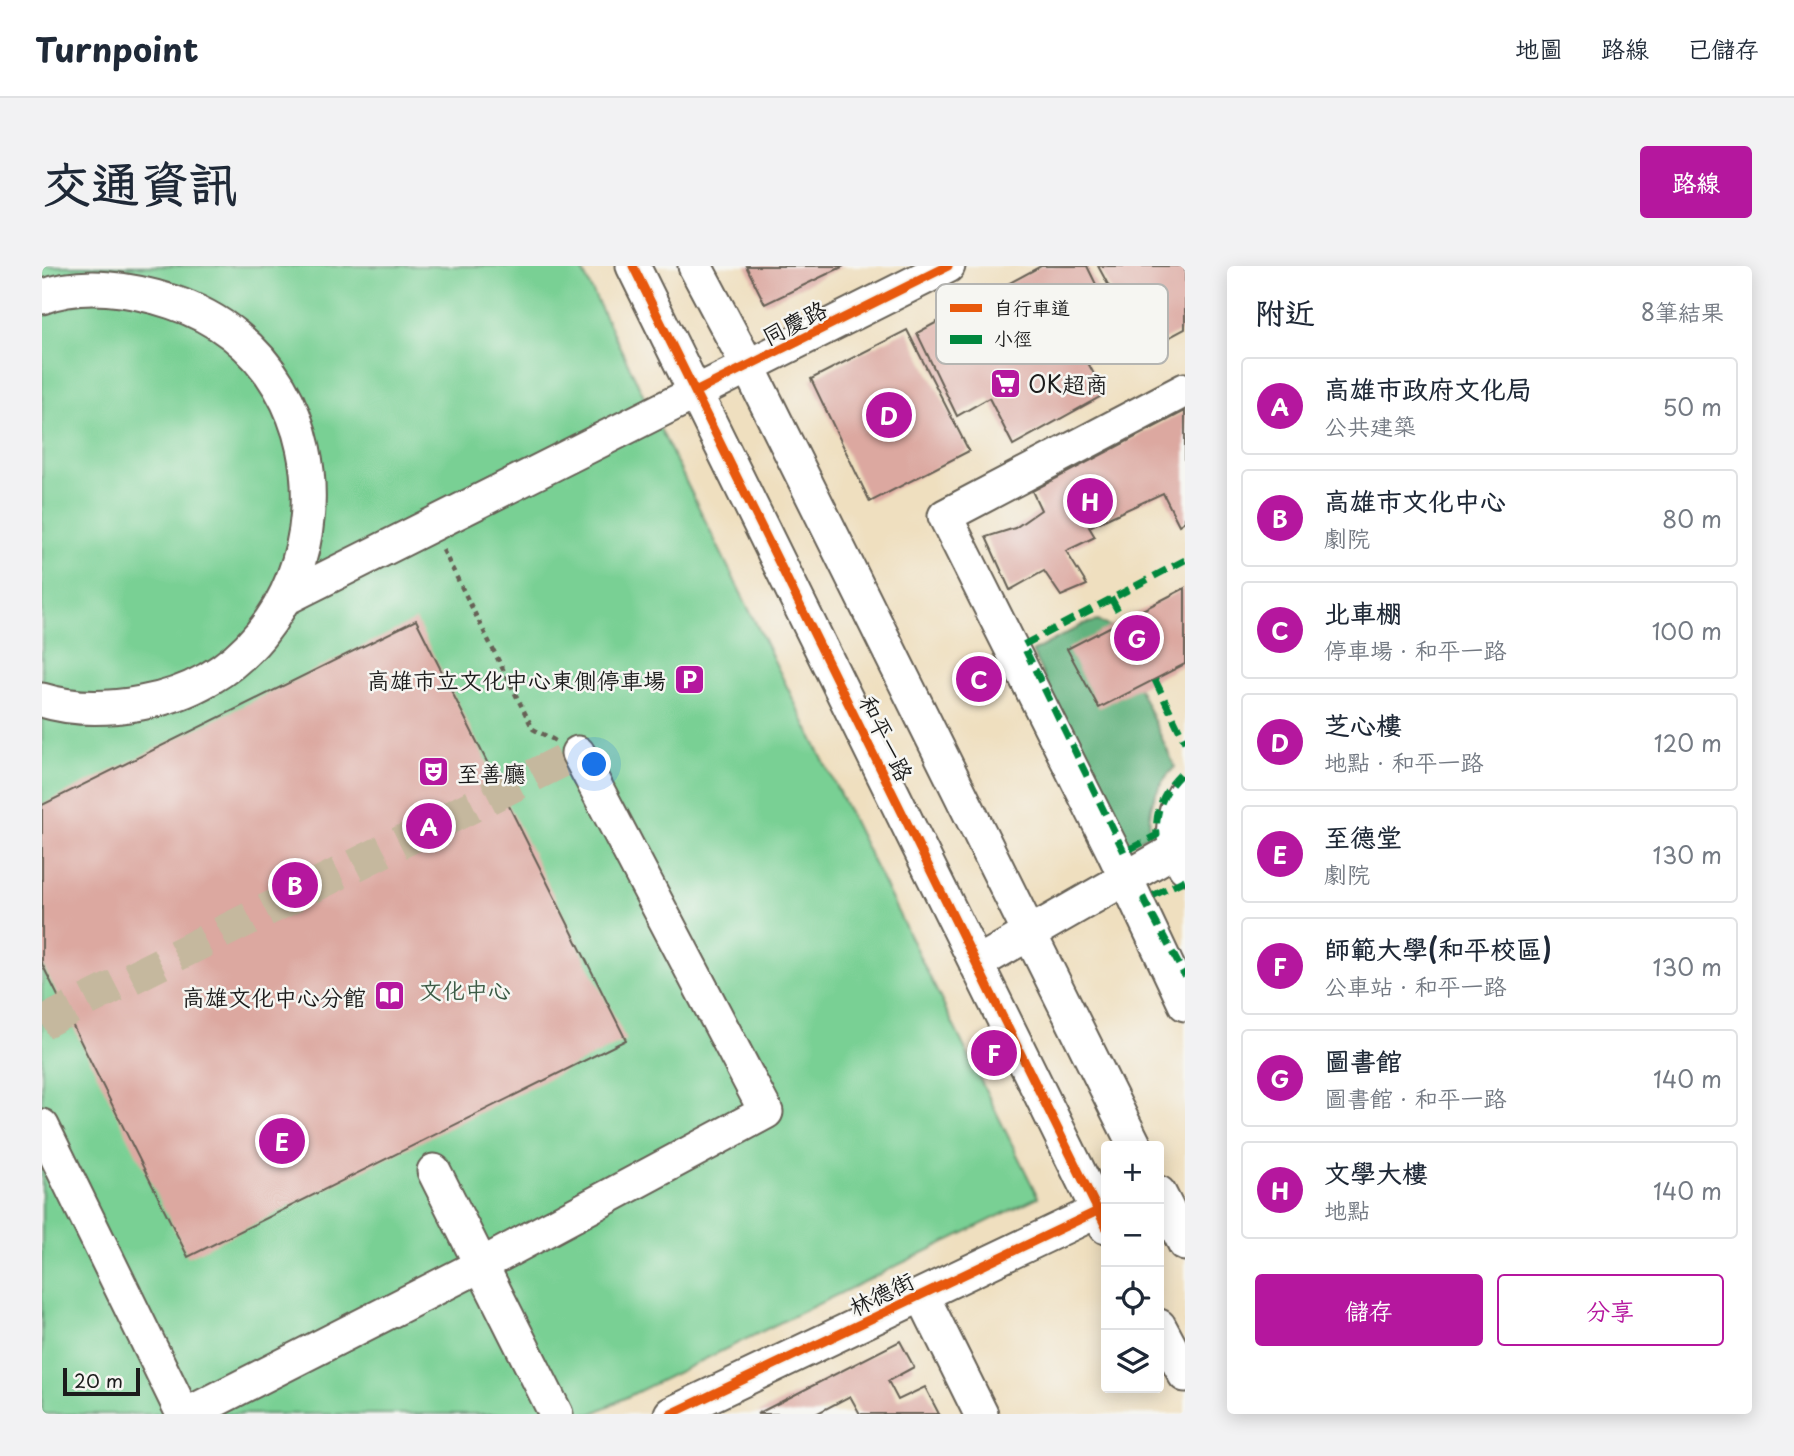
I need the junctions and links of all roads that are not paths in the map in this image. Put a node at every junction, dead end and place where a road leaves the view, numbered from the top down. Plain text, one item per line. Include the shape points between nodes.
1 (633, 266) edge
2 (695, 266) edge
3 (948, 266) edge
4 (42, 297) edge
5 (748, 366) junction
6 (1185, 390) edge
7 (695, 392) junction
8 (286, 598) junction
9 (47, 705) edge
10 (578, 753) road end
11 (1185, 793) edge
12 (1180, 858) edge
13 (1119, 865) junction
14 (1029, 933) junction
15 (976, 964) junction
16 (1185, 1004) edge
17 (42, 1126) edge
18 (1133, 1141) edge
19 (434, 1171) dead end
20 (1164, 1203) edge
21 (1101, 1211) edge
22 (1101, 1216) edge
23 (1185, 1244) edge
24 (481, 1265) junction
25 (922, 1295) junction
26 (1161, 1330) edge
27 (1185, 1375) edge
28 (186, 1414) edge
29 (556, 1414) edge
30 (671, 1414) edge
31 (981, 1414) edge

1 - 7 street, 和平一路
2 - 5 street, 和平一路
3 - 5 street, 同慶路
4 - 8 street via 95,288 144,293 190,308 232,334 266,368 292,410 307,456 311,505 304,553
5 - 7 street, 同慶路
5 - 14 street, 和平一路
6 - 13 street via 945,516
7 - 8 street, 同慶路
7 - 15 street, 和平一路
8 - 9 street via 255,642 213,676 163,699 110,708
10 - 24 street via 766,1112
11 - 12 street via 1175,811 1172,831
12 - 13 street
13 - 14 street
13 - 16 street
14 - 15 street
14 - 18 street, 和平一路
15 - 21 street, 和平一路
17 - 28 street
19 - 24 street
20 - 23 street
22 - 25 street, 林德街
24 - 28 street
24 - 29 street
25 - 30 street, 林德街
25 - 31 street
26 - 27 street

